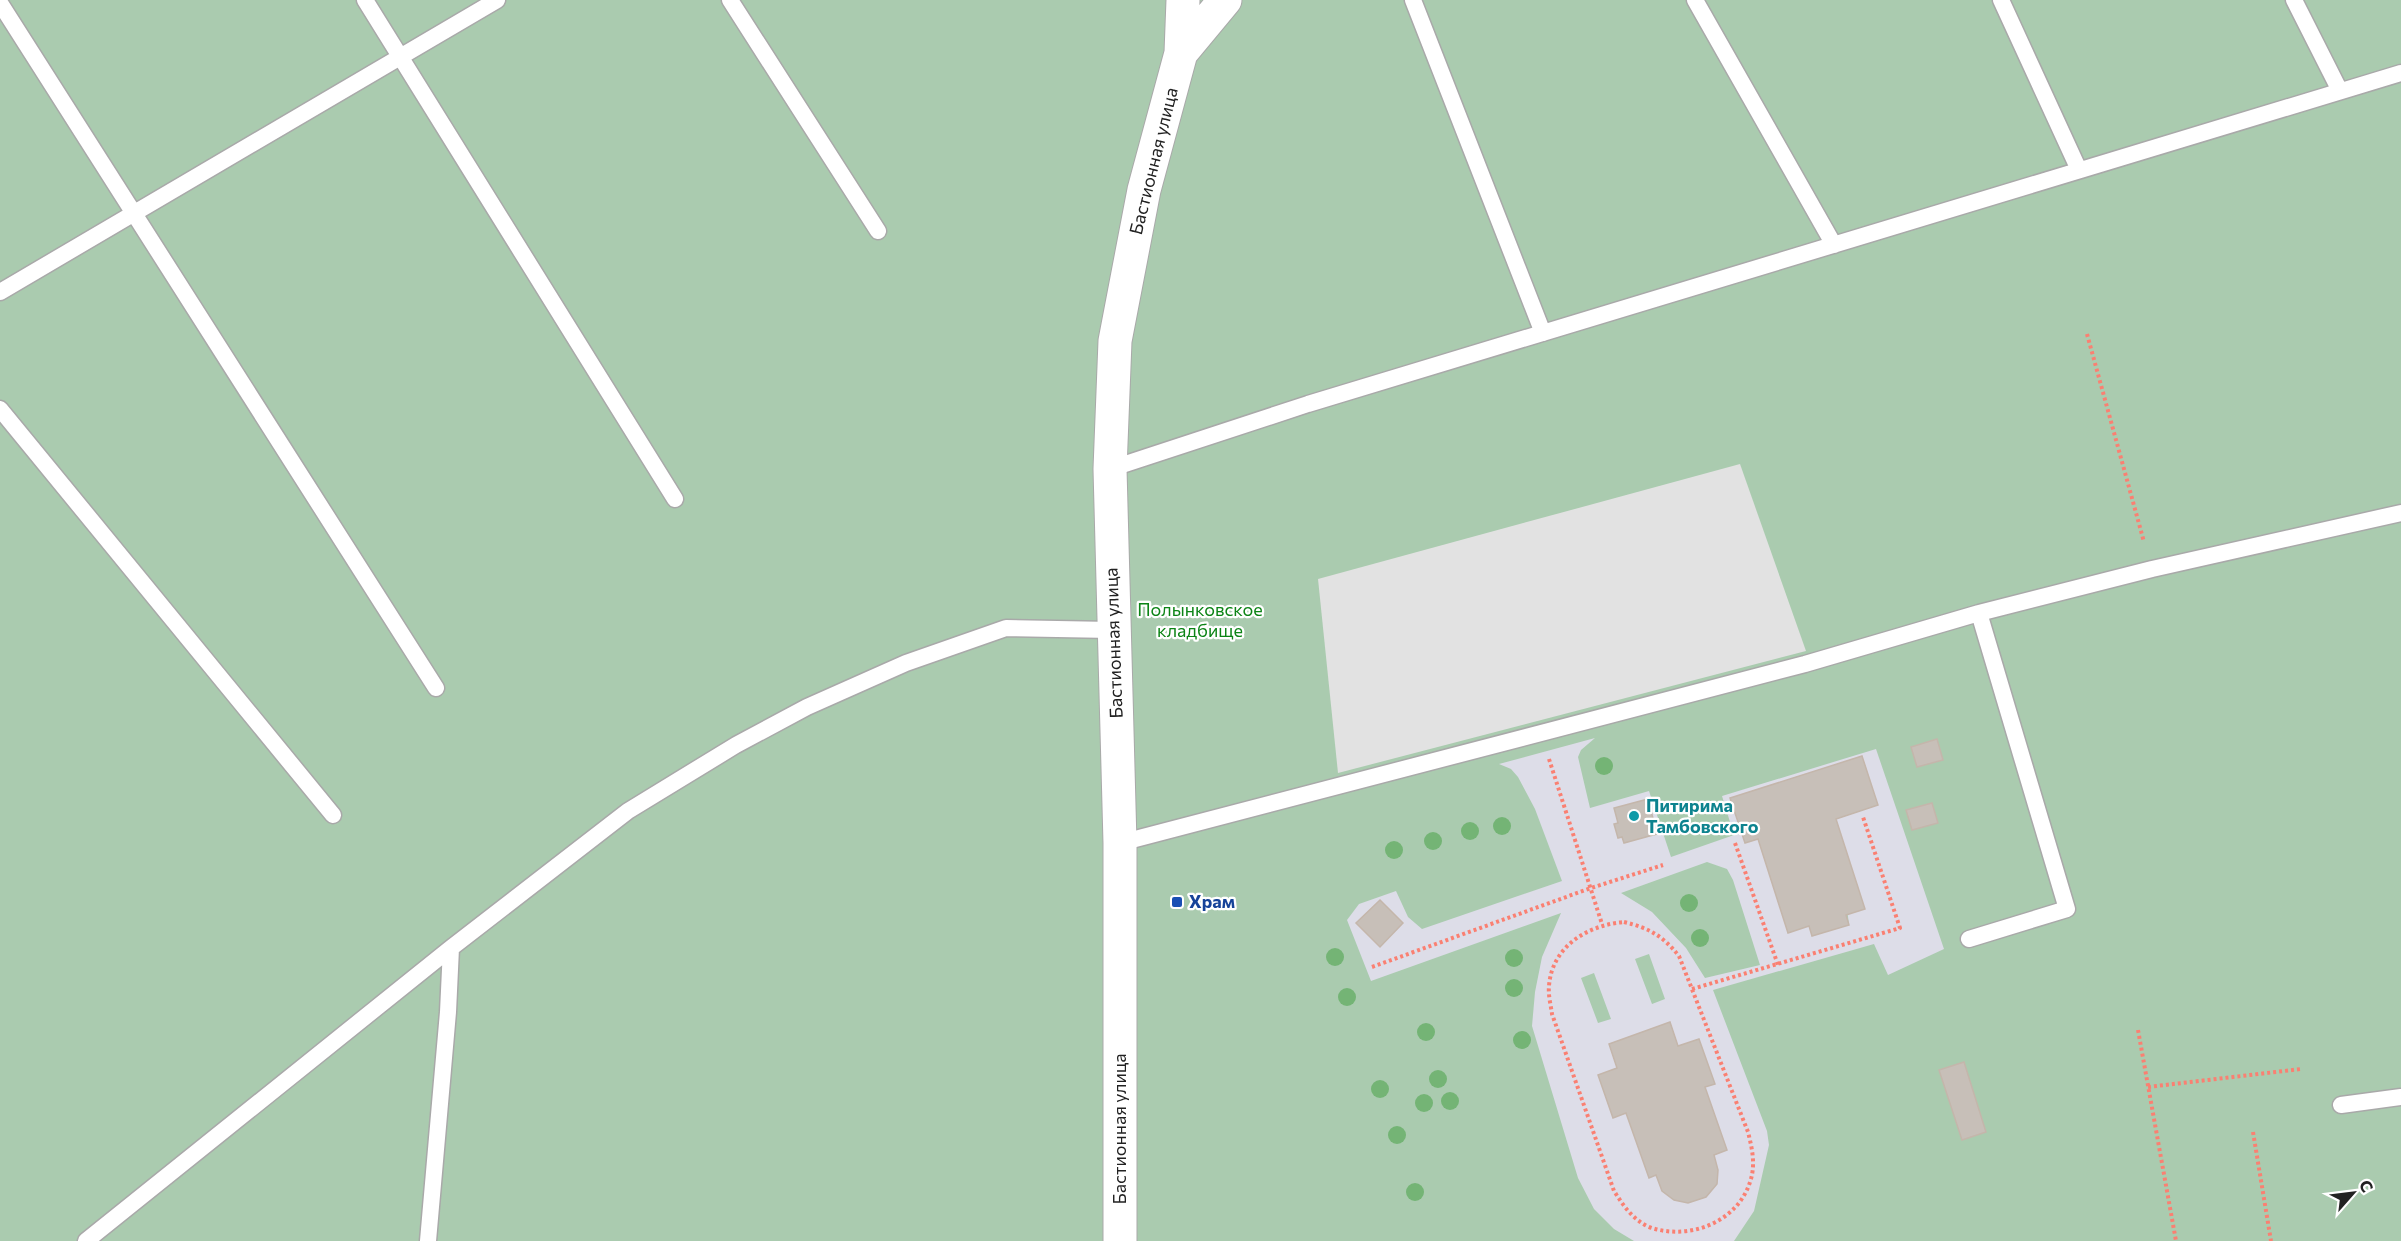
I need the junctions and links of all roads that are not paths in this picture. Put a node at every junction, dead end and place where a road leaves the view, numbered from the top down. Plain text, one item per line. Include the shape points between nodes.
1 (365, 0) edge
2 (497, 0) edge
3 (730, 0) edge
4 (1183, 0) edge
5 (1225, 0) edge
6 (1413, 0) edge
7 (1695, 0) edge
8 (2001, 0) edge
9 (2294, 0) edge
10 (0, 3) edge
11 (1181, 53) junction
12 (402, 57) junction
13 (2401, 73) edge
14 (2340, 91) junction
15 (2079, 170) junction
16 (135, 212) junction
17 (878, 231) dead end
18 (1834, 245) junction
19 (0, 292) edge
20 (1544, 333) junction
21 (0, 409) edge
22 (1110, 469) junction
23 (675, 499) dead end
24 (2401, 513) edge
25 (1979, 613) junction
26 (1113, 630) junction
27 (436, 688) dead end
28 (333, 815) dead end
29 (1120, 843) junction
30 (1969, 939) dead end
31 (451, 948) junction
32 (2401, 1097) edge
33 (2341, 1105) dead end
34 (86, 1241) edge
35 (428, 1241) edge
36 (1120, 1241) edge

1 - 12 lane
2 - 12 lane
3 - 17 lane
4 - 11 street, Бастионная улица
5 - 11 street, Бастионная улица
6 - 20 lane
7 - 18 lane
8 - 15 lane
9 - 14 lane
10 - 16 lane
11 - 22 street, Бастионная улица via 1144,190 1115,341
12 - 16 lane
12 - 23 lane
13 - 14 lane
14 - 15 lane
15 - 18 lane
16 - 19 lane
16 - 27 lane
18 - 20 lane
20 - 22 lane
21 - 28 lane
22 - 26 street, Бастионная улица
24 - 25 lane
25 - 29 lane via 1910,636
25 - 30 lane via 2067,909
26 - 29 street, Бастионная улица
26 - 31 lane via 1006,628 906,663 807,707 628,811
29 - 36 street, Бастионная улица
31 - 34 lane
31 - 35 lane
32 - 33 lane

